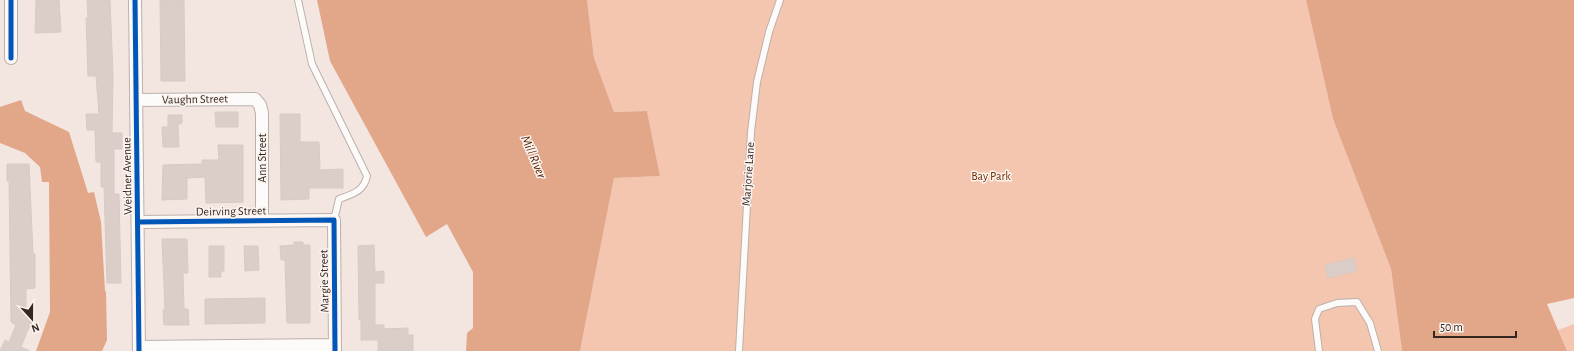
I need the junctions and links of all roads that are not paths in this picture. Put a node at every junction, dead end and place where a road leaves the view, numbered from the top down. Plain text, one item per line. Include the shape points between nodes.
1 (11, 0) edge
2 (135, 0) edge
3 (298, 0) edge
4 (780, 0) edge
5 (11, 58) dead end
6 (255, 99) joint
7 (136, 100) junction
8 (262, 220) junction
9 (329, 220) junction
10 (138, 222) junction
11 (335, 348) edge
12 (139, 349) edge
13 (739, 351) edge
14 (1319, 351) edge
15 (1378, 351) edge

1 - 5 street
2 - 7 street, Weidner Avenue
3 - 9 lane via 312,64 367,176 359,191 339,199
4 - 13 lane, Marjorie Lane via 757,82 751,132
6 - 7 street, Vaughn Street
6 - 8 street, Ann Street via 262,113
7 - 10 street, Weidner Avenue
8 - 9 street, Deirving Street
8 - 10 street, Deirving Street
9 - 11 street, Margie Street
10 - 12 street, Weidner Avenue
11 - 12 street
14 - 15 lane via 1315,319 1319,309 1337,303 1357,302 1370,323

